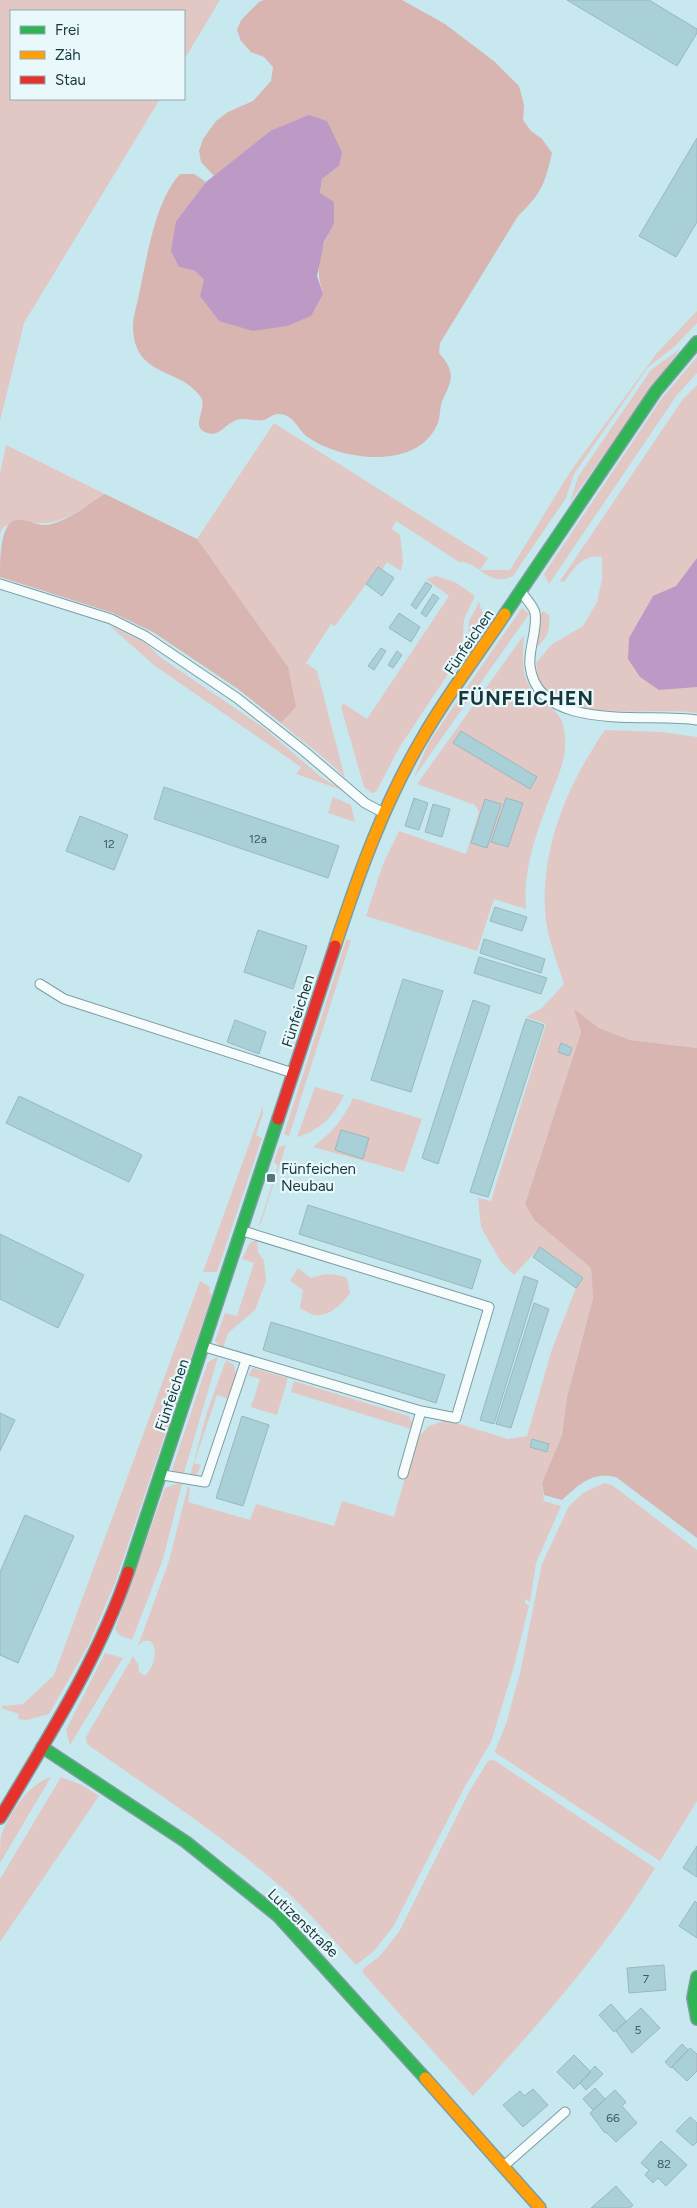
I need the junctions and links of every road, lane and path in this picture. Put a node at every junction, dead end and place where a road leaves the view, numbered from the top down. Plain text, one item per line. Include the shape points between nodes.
1 (697, 342) edge
2 (0, 584) edge
3 (521, 591) junction
4 (697, 720) edge
5 (383, 812) junction
6 (40, 984) dead end
7 (293, 1073) junction
8 (241, 1230) junction
9 (204, 1347) junction
10 (246, 1360) junction
11 (421, 1411) junction
12 (161, 1474) junction
13 (403, 1474) dead end
14 (42, 1746) junction
15 (0, 1818) edge
16 (697, 1977) edge
17 (697, 2019) edge
18 (565, 2112) dead end
19 (503, 2167) junction
20 (540, 2208) edge

1 - 3 street, Fünfeichen via 656,391
2 - 5 lane via 111,620 145,636 237,698 366,803
3 - 4 lane via 535,612 530,666 536,684 562,708 594,716
3 - 5 street, Fünfeichen via 423,736
5 - 7 street, Fünfeichen via 360,869
6 - 7 lane via 64,999
7 - 8 street, Fünfeichen
8 - 9 street, Fünfeichen
8 - 11 lane via 489,1307 456,1418
9 - 10 lane
9 - 12 street, Fünfeichen
10 - 11 lane
10 - 12 lane via 205,1482
11 - 13 lane
12 - 14 street, Fünfeichen via 123,1587 96,1648
14 - 15 street, Fünfeichen
14 - 19 street, Lutizenstraße via 186,1842 278,1916
16 - 17 street via 692,1999
18 - 19 lane
19 - 20 street, Lutizenstraße

